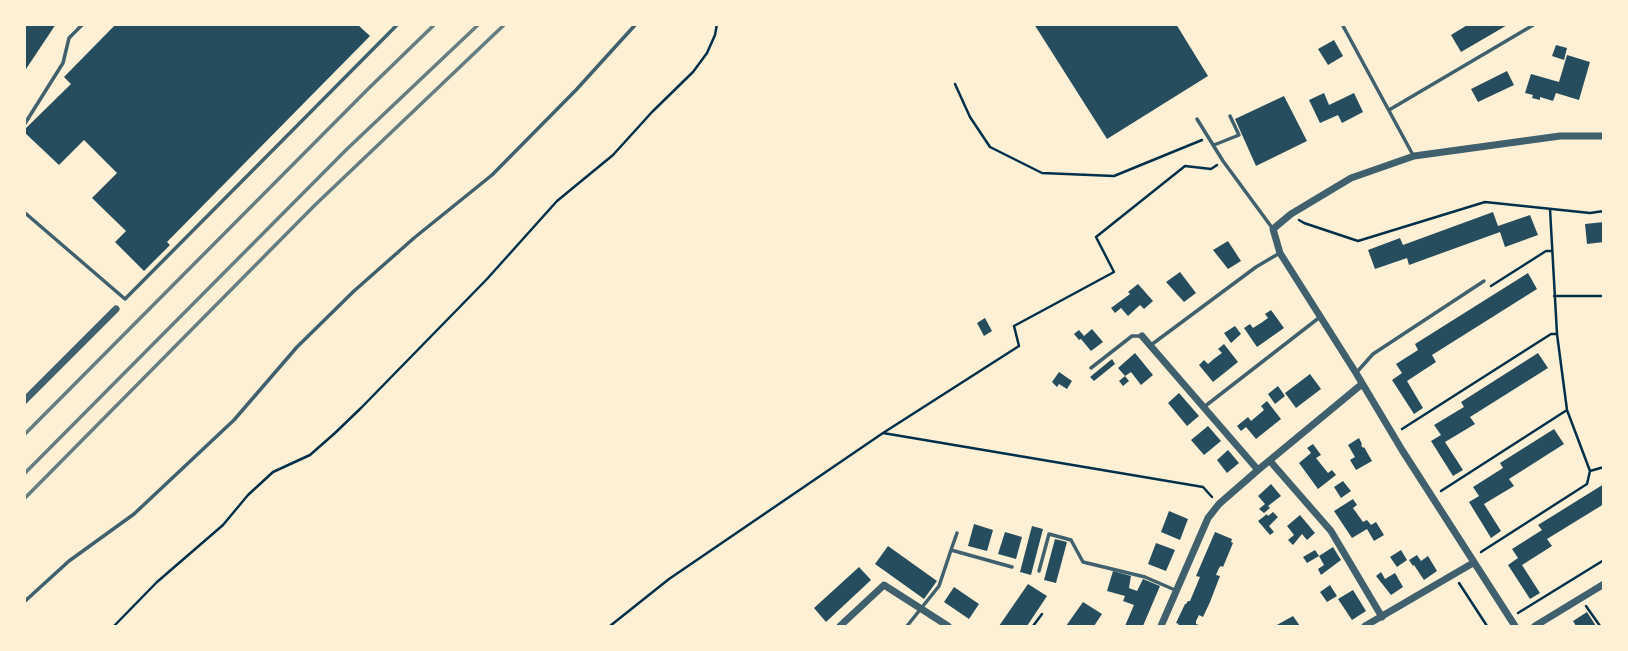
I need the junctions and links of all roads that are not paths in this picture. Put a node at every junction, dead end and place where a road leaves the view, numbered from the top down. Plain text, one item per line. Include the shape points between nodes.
1 (83, 24) edge
2 (398, 24) edge
3 (636, 24) edge
4 (1342, 24) edge
5 (1535, 24) edge
6 (1389, 110) junction
7 (1230, 116) dead end
8 (1197, 118) dead end
9 (24, 125) edge
10 (1604, 136) edge
11 (1214, 145) junction
12 (1414, 156) junction
13 (24, 212) edge
14 (1273, 229) junction
15 (1280, 253) junction
16 (1484, 281) road end
17 (125, 299) junction
18 (116, 309) joint
19 (1320, 317) junction
20 (1142, 336) joint
21 (1150, 345) junction
22 (1091, 368) dead end
23 (1356, 373) junction
24 (1362, 384) junction
25 (24, 401) edge
26 (1204, 407) junction
27 (1270, 461) junction
28 (1258, 470) junction
29 (957, 533) dead end
30 (951, 550) junction
31 (1473, 563) junction
32 (1012, 567) dead end
33 (1039, 571) dead end
34 (1603, 586) edge
35 (1177, 590) junction
36 (24, 602) edge
37 (921, 609) junction
38 (1382, 617) junction
39 (840, 626) edge
40 (907, 626) edge
41 (948, 626) edge
42 (1161, 626) edge
43 (1365, 626) edge
44 (1515, 626) edge
45 (1535, 626) edge

1 - 9 lane via 69,38 63,63
2 - 17 lane
3 - 36 lane via 492,175 354,291 233,420 134,514 69,561
4 - 6 lane
5 - 6 lane
6 - 12 lane
7 - 11 lane via 1239,135
8 - 11 lane
10 - 12 street via 1560,136
11 - 14 lane
12 - 14 street via 1351,178
13 - 17 lane
14 - 15 street
15 - 19 street
15 - 21 lane
16 - 23 lane via 1373,354
17 - 18 lane
18 - 25 street
19 - 23 street
19 - 26 lane
20 - 21 street
20 - 22 lane via 1132,336
21 - 26 street
23 - 24 street
24 - 27 street
24 - 31 street
26 - 28 street
27 - 28 street
27 - 38 street via 1331,531
28 - 35 street via 1208,518
29 - 30 lane
30 - 32 lane
30 - 37 lane via 939,586
31 - 38 street
31 - 44 street
33 - 35 lane via 1049,534 1071,540 1083,562
34 - 45 street
35 - 42 street
37 - 39 street via 884,584
37 - 40 lane
37 - 41 street
38 - 43 street

